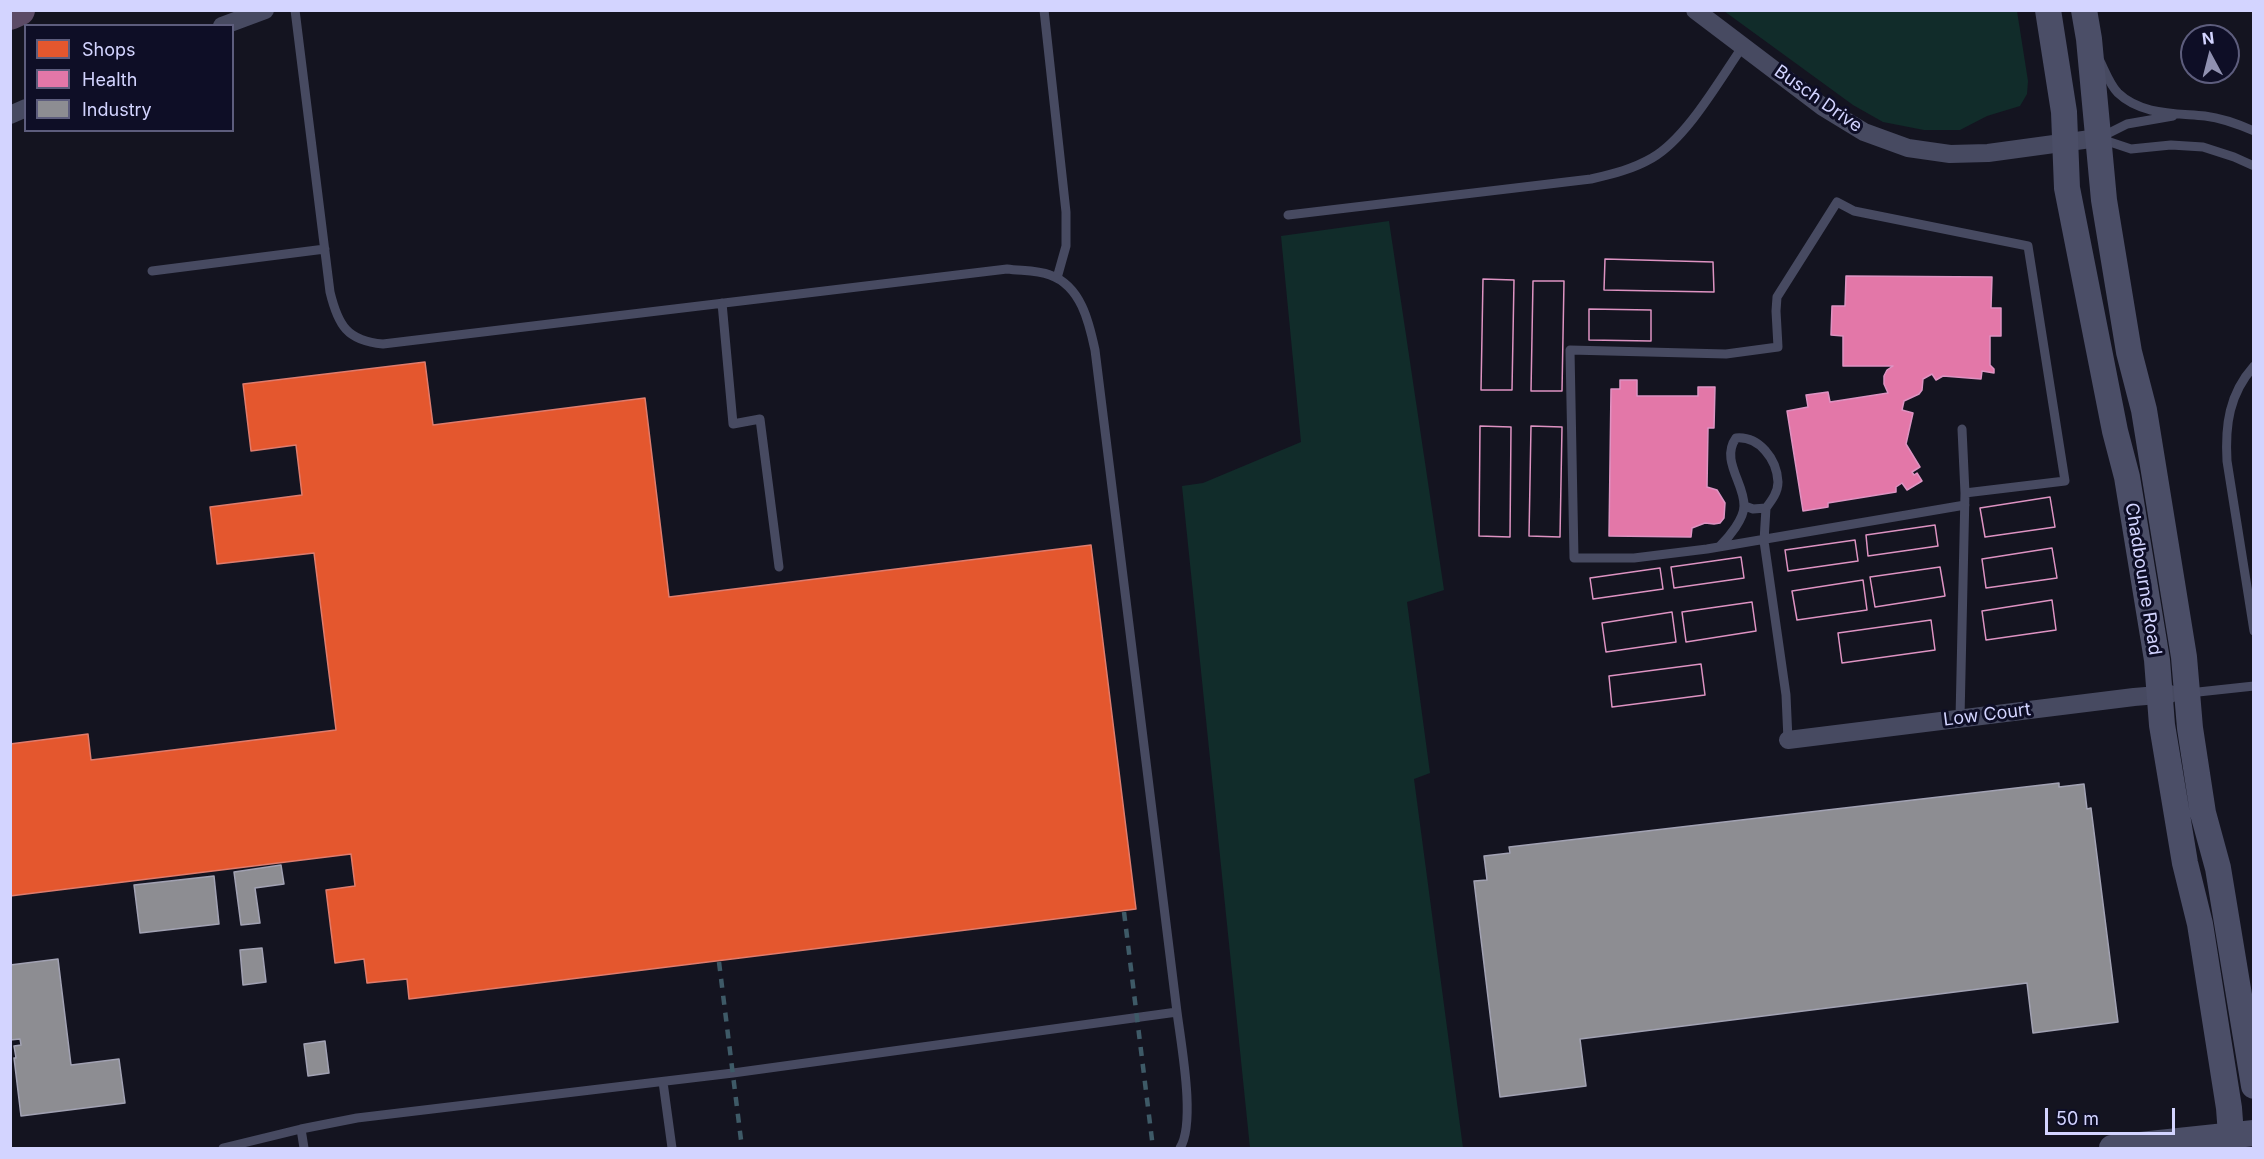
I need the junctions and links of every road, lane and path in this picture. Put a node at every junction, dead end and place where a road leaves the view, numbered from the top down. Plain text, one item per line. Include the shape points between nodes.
1 (19, 10) edge
2 (266, 10) edge
3 (295, 10) edge
4 (1044, 10) edge
5 (1695, 10) edge
6 (2048, 10) edge
7 (2084, 10) edge
8 (10, 14) edge
9 (228, 24) edge
10 (2089, 39) junction
11 (1743, 46) junction
12 (24, 109) edge
13 (10, 115) edge
14 (2176, 115) junction
15 (2253, 131) edge
16 (2098, 138) junction
17 (2066, 142) junction
18 (2253, 166) edge
19 (1288, 215) dead end
20 (325, 249) junction
21 (152, 271) dead end
22 (1057, 278) junction
23 (722, 303) junction
24 (2253, 366) edge
25 (1962, 429) dead end
26 (1965, 493) junction
27 (1744, 506) junction
28 (1965, 506) junction
29 (1766, 508) junction
30 (1764, 541) junction
31 (1720, 546) junction
32 (779, 567) dead end
33 (2253, 631) edge
34 (2253, 686) edge
35 (2187, 693) junction
36 (2160, 695) junction
37 (1960, 718) junction
38 (1788, 741) joint
39 (1177, 1012) junction
40 (663, 1082) junction
41 (2253, 1086) edge
42 (301, 1129) junction
43 (2239, 1139) edge
44 (223, 1149) edge
45 (304, 1149) edge
46 (672, 1149) edge
47 (1180, 1149) edge
48 (2112, 1149) edge

1 - 8 highway
2 - 9 street
3 - 20 lane
4 - 22 lane via 1066,212 1066,246
5 - 11 street, Busch Drive
6 - 17 main road, Chadbourne Road
7 - 10 main road, Chadbourne Road
10 - 14 lane via 2115,91 2132,104
10 - 16 main road, Chadbourne Road
11 - 17 street, Busch Drive via 1823,107 1864,132 1908,148 1950,154 1988,153
11 - 19 lane via 1680,134 1654,157 1624,171 1591,179
12 - 13 street
14 - 15 lane via 2234,122
14 - 16 lane via 2127,124
16 - 17 street, Busch Drive
16 - 18 lane via 2131,149 2203,147
16 - 35 main road, Chadbourne Road via 2104,200 2129,352 2144,410
17 - 36 main road, Chadbourne Road via 2067,188 2127,477
20 - 21 lane
20 - 23 lane via 332,300 342,327 368,343
22 - 23 lane via 1007,270
22 - 39 lane via 1086,313 1095,350
23 - 32 lane via 734,424 760,419
24 - 33 lane via 2238,389 2225,433
25 - 26 lane
26 - 28 lane
26 - 31 lane via 2065,481 2028,246 1854,211 1837,202 1777,297 1778,347 1726,354 1570,350 1574,558 1634,558
27 - 29 lane
27 - 29 lane via 1730,458 1731,444 1736,438 1745,437 1762,446 1774,466 1778,483
27 - 31 lane via 1735,530
28 - 30 lane
28 - 37 lane
29 - 30 lane
30 - 31 lane
30 - 38 lane via 1786,695
34 - 35 lane
35 - 36 street, Low Court
35 - 41 main road, Chadbourne Road via 2203,813 2218,868
36 - 37 street, Low Court
36 - 43 main road, Chadbourne Road via 2185,863 2200,924
37 - 38 street, Low Court
39 - 40 lane
39 - 47 lane via 1187,1106 1187,1127
40 - 42 lane
40 - 46 lane
42 - 44 lane
42 - 45 lane
43 - 48 main road

